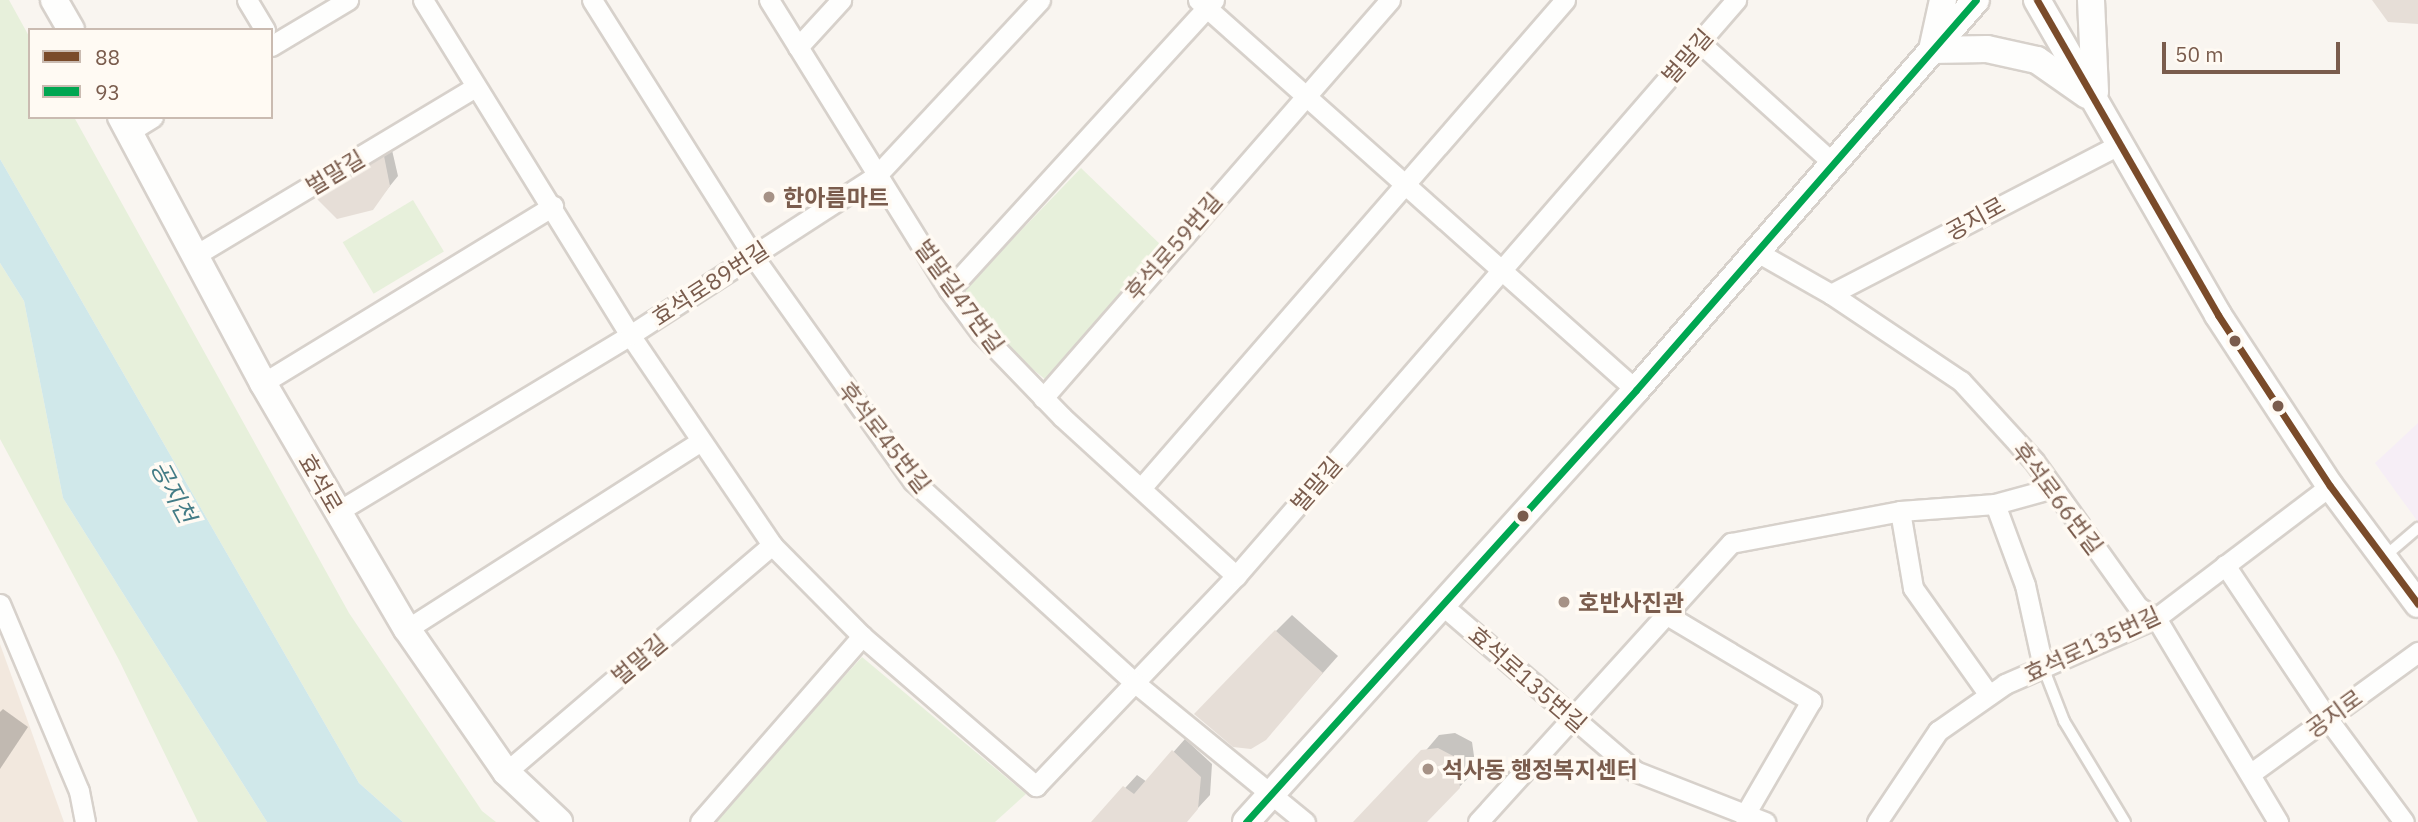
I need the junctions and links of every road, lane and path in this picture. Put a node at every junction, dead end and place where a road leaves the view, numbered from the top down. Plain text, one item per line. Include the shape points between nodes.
1 (54, 0) edge
2 (247, 0) edge
3 (348, 0) edge
4 (423, 0) edge
5 (592, 0) edge
6 (769, 0) edge
7 (841, 0) edge
8 (1040, 0) edge
9 (1390, 0) edge
10 (1565, 0) edge
11 (1736, 0) edge
12 (1943, 0) edge
13 (1976, 0) edge
14 (2037, 0) edge
15 (2091, 0) edge
16 (1207, 3) edge
17 (70, 28) edge
18 (264, 28) edge
19 (273, 39) edge
20 (1699, 42) junction
21 (798, 47) junction
22 (1932, 50) junction
23 (475, 87) junction
24 (1304, 94) junction
25 (2095, 101) junction
26 (146, 119) edge
27 (125, 125) edge
28 (2120, 144) junction
29 (1833, 163) junction
30 (877, 175) junction
31 (1405, 188) junction
32 (552, 206) junction
33 (1757, 252) junction
34 (194, 256) junction
35 (753, 256) junction
36 (1500, 272) junction
37 (949, 290) junction
38 (1831, 294) junction
39 (630, 335) junction
40 (263, 383) junction
41 (1636, 390) junction
42 (1043, 398) junction
43 (699, 442) junction
44 (2330, 486) junction
45 (1142, 487) junction
46 (2053, 488) junction
47 (1995, 504) junction
48 (1900, 511) junction
49 (337, 512) junction
50 (2418, 528) edge
51 (772, 545) junction
52 (2383, 557) junction
53 (2225, 565) junction
54 (1236, 576) junction
55 (0, 604) edge
56 (2418, 604) edge
57 (1442, 605) junction
58 (1667, 615) junction
59 (2156, 618) junction
60 (407, 629) junction
61 (862, 636) junction
62 (2418, 653) edge
63 (2043, 667) junction
64 (1134, 682) junction
65 (1989, 695) junction
66 (1570, 718) junction
67 (2327, 718) junction
68 (506, 772) junction
69 (2250, 774) junction
70 (1272, 793) junction
71 (1744, 816) junction
72 (1485, 820) edge
73 (85, 822) edge
74 (559, 822) edge
75 (699, 822) edge
76 (1246, 822) edge
77 (1305, 822) edge
78 (1765, 822) edge
79 (1877, 822) edge
80 (2125, 822) edge
81 (2278, 822) edge
82 (2404, 822) edge

1 - 17 street
2 - 18 street
3 - 19 street
4 - 23 street, 벌말길
5 - 35 street, 후석로45번길
6 - 21 street, 벌말길47번길
7 - 21 street
8 - 30 street, 효석로89번길
9 - 24 street, 후석로59번길
10 - 31 street
11 - 20 street, 벌말길
12 - 22 street
13 - 22 street
14 - 25 street
15 - 25 street
16 - 24 street
16 - 37 street
20 - 29 street
20 - 36 street, 벌말길
21 - 30 street, 벌말길47번길
22 - 25 street via 1987,49 2037,60
22 - 29 street
23 - 32 street, 벌말길
23 - 34 street, 벌말길
24 - 31 street
24 - 42 street, 후석로59번길
25 - 28 street
26 - 27 street
27 - 34 street, 효석로
28 - 38 street, 공지로 via 2043,180
28 - 44 street via 2218,315
29 - 33 street
30 - 35 street, 효석로89번길
30 - 37 street, 벌말길47번길
31 - 36 street
31 - 45 street
32 - 39 street, 벌말길
32 - 40 street
33 - 38 street, 후석로66번길
33 - 41 street
34 - 40 street, 효석로
35 - 39 street, 효석로89번길
35 - 64 street, 후석로45번길 via 913,481
36 - 41 street
36 - 54 street, 벌말길
37 - 42 street, 벌말길47번길 via 981,333
38 - 46 street, 후석로66번길 via 1961,381
39 - 43 street, 벌말길
39 - 49 street, 효석로89번길
40 - 49 street, 효석로
41 - 57 street
42 - 45 street, 벌말길47번길
43 - 51 street, 벌말길
43 - 60 street
44 - 52 street
44 - 53 street, 효석로135번길
45 - 54 street, 벌말길47번길
46 - 47 street
46 - 59 street, 후석로66번길 via 2138,607
47 - 48 street
47 - 63 street via 2025,585
48 - 58 street via 1731,543
48 - 65 street via 1913,588
49 - 60 street, 효석로
50 - 52 lane
51 - 61 street, 벌말길
51 - 68 street, 벌말길
52 - 56 street
53 - 59 street, 효석로135번길
53 - 67 street
54 - 64 street, 벌말길
55 - 73 street via 79,791
57 - 66 street, 효석로135번길
57 - 70 street
58 - 66 street
58 - 71 street via 1811,701
59 - 63 street, 효석로135번길
59 - 69 street, 후석로66번길
60 - 68 street, 효석로
61 - 64 street, 벌말길 via 1036,786
61 - 75 street
62 - 67 street, 공지로
63 - 65 street, 효석로135번길
63 - 80 lane via 2064,721
64 - 70 street, 후석로45번길
65 - 79 street, 효석로135번길 via 1938,732
66 - 71 street, 효석로135번길 via 1635,771
66 - 72 street
67 - 69 street, 공지로
67 - 82 street
68 - 74 street, 효석로
69 - 81 street, 후석로66번길
70 - 76 street
70 - 77 street, 후석로45번길
71 - 78 street, 효석로135번길

